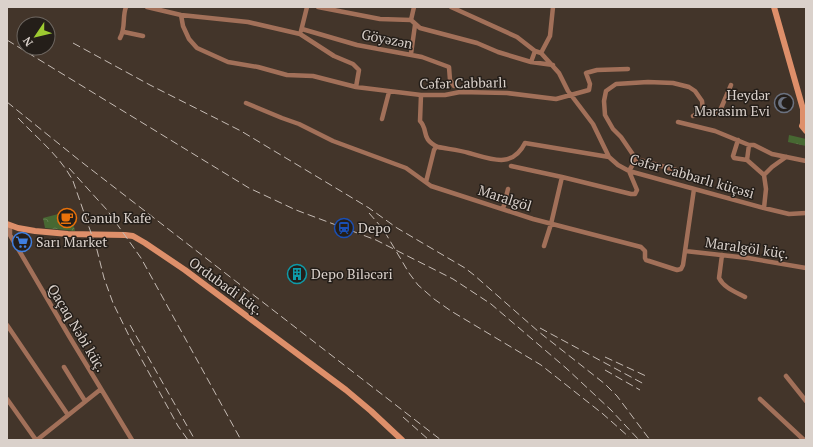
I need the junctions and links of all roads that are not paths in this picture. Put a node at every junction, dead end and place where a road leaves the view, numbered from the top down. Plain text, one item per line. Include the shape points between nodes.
1 (126, 7) edge
2 (146, 7) edge
3 (307, 7) edge
4 (318, 7) edge
5 (414, 7) edge
6 (452, 7) edge
7 (553, 7) edge
8 (774, 7) edge
9 (181, 15) junction
10 (411, 20) junction
11 (415, 25) junction
12 (124, 32) junction
13 (301, 32) junction
14 (143, 36) dead end
15 (120, 38) dead end
16 (535, 51) junction
17 (541, 53) junction
18 (411, 54) junction
19 (530, 62) junction
20 (553, 65) junction
21 (628, 69) dead end
22 (731, 85) dead end
23 (454, 86) dead end
24 (356, 87) junction
25 (389, 92) junction
26 (421, 95) junction
27 (571, 95) junction
28 (246, 103) dead end
29 (805, 110) edge
30 (703, 111) junction
31 (693, 116) dead end
32 (382, 119) dead end
33 (804, 121) edge
34 (678, 122) dead end
35 (806, 131) edge
36 (738, 140) junction
37 (749, 145) junction
38 (438, 147) junction
39 (609, 157) junction
40 (786, 157) junction
41 (636, 159) junction
42 (747, 160) junction
43 (806, 161) edge
44 (511, 166) dead end
45 (676, 170) dead end
46 (629, 171) junction
47 (764, 175) junction
48 (562, 177) junction
49 (426, 182) junction
50 (508, 189) dead end
51 (694, 189) junction
52 (764, 208) junction
53 (504, 209) junction
54 (806, 213) edge
55 (551, 224) junction
56 (9, 225) edge
57 (544, 246) dead end
58 (685, 252) junction
59 (722, 255) junction
60 (806, 268) edge
61 (745, 297) dead end
62 (7, 325) edge
63 (64, 367) dead end
64 (786, 376) dead end
65 (101, 389) junction
66 (7, 399) edge
67 (760, 399) dead end
68 (806, 401) edge
69 (85, 402) junction
70 (68, 415) junction
71 (37, 440) edge
72 (132, 440) edge
73 (402, 440) edge
74 (804, 440) edge

1 - 12 street
2 - 9 street
3 - 13 street
4 - 10 street, Göyəzən via 380,19
5 - 10 street, Göyəzən
6 - 16 street, Cəfər Cabbarlı küçəsi via 517,37
7 - 17 street via 550,36
8 - 29 main road
9 - 13 street via 248,22
9 - 24 street, Cəfər Cabbarlı via 189,39 197,48 228,62 287,75 313,76
10 - 11 street
11 - 18 street
11 - 19 street
12 - 14 street
12 - 15 street
13 - 18 street, Göyəzən
13 - 24 street via 334,56 353,64 359,70
16 - 17 street, Cəfər Cabbarlı küçəsi
16 - 19 street
17 - 20 street, Cəfər Cabbarlı küçəsi
18 - 23 street, Göyəzən via 449,67 450,80
19 - 20 street
20 - 27 street, Cəfər Cabbarlı küçəsi
21 - 27 street, Cəfər Cabbarlı via 596,70 586,73 590,84 589,90
22 - 30 street via 716,115
24 - 25 street, Cəfər Cabbarlı
25 - 26 street, Cəfər Cabbarlı
25 - 32 street
26 - 27 street, Cəfər Cabbarlı via 500,92 556,98
26 - 38 street via 420,121 425,136 431,144
27 - 39 street, Cəfər Cabbarlı küçəsi via 593,124
28 - 49 street, Maralgöl via 334,141 406,168
29 - 33 main road
30 - 31 street
30 - 41 street via 702,101 695,91 673,83 616,84 606,91 605,115
33 - 35 main road via 803,128
34 - 36 street via 715,131
36 - 37 street
36 - 42 street via 733,156
37 - 40 street
37 - 42 street
38 - 39 street via 469,152 491,160 514,157 524,143
38 - 49 street via 434,150
39 - 46 street, Cəfər Cabbarlı küçəsi
40 - 43 street
40 - 47 street
41 - 45 street
41 - 46 street
42 - 47 street
44 - 48 street
46 - 48 street via 637,190 635,194
46 - 51 street, Cəfər Cabbarlı küçəsi
47 - 52 street
48 - 55 street
49 - 53 street, Maralgöl via 431,186
50 - 53 street
51 - 52 street, Cəfər Cabbarlı küçəsi
51 - 58 street, Maralgöl
52 - 54 street, Cəfər Cabbarlı küçəsi via 789,214
53 - 55 street, Maralgöl
55 - 57 street
55 - 58 street, Maralgöl via 641,248 645,252 646,260 677,270 683,265
56 - 65 street, Qaçaq Nəbi küç. via 10,235
56 - 73 main road, Ordubadi küç. via 28,230 68,234 129,235 145,242 346,390
58 - 59 street, Maralgöl küç.
59 - 60 street, Maralgöl küç.
59 - 61 street via 719,278 724,286
62 - 70 street
63 - 69 street
64 - 68 street
65 - 69 street
65 - 72 street, Qaçaq Nəbi küç.
66 - 71 street
67 - 74 street
69 - 70 street
70 - 71 street

